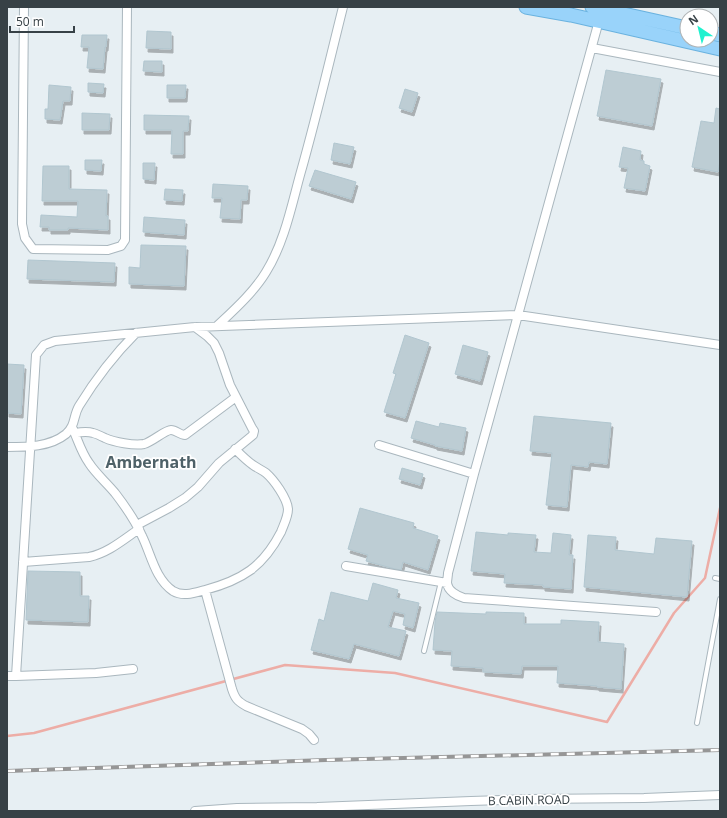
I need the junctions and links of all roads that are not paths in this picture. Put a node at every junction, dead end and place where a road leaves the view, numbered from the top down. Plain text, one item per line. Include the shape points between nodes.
1 (24, 7) edge
2 (127, 7) edge
3 (344, 7) edge
4 (526, 7) edge
5 (597, 8) edge
6 (599, 22) junction
7 (679, 26) edge
8 (592, 48) junction
9 (720, 49) edge
10 (720, 72) edge
11 (518, 315) junction
12 (217, 326) junction
13 (195, 327) junction
14 (136, 333) junction
15 (720, 345) edge
16 (236, 397) junction
17 (74, 430) junction
18 (379, 445) dead end
19 (7, 447) edge
20 (30, 447) junction
21 (235, 449) junction
22 (474, 474) junction
23 (138, 527) junction
24 (23, 562) junction
25 (346, 566) dead end
26 (444, 583) junction
27 (205, 590) junction
28 (720, 599) edge
29 (656, 612) dead end
30 (424, 651) dead end
31 (133, 669) dead end
32 (7, 676) edge
33 (16, 676) junction
34 (697, 723) dead end
35 (314, 740) dead end
36 (720, 795) edge
37 (410, 807) edge
38 (392, 808) edge
39 (223, 810) edge
40 (195, 811) edge

1 - 2 street via 22,224 25,238 33,249 108,250 121,246 125,240
3 - 12 street via 313,129 277,252 266,273 250,294
4 - 6 main road
5 - 6 street
5 - 7 main road
6 - 8 street
6 - 9 main road
8 - 10 street
8 - 11 street
11 - 12 street
11 - 15 street
11 - 22 street
12 - 13 street
13 - 14 street
13 - 16 street via 214,343
14 - 17 street via 119,350 89,390 78,408
14 - 20 street via 55,341 44,345 36,355
16 - 17 street via 185,435 172,430 144,444 119,442 94,433
16 - 21 street via 254,431 251,437
17 - 20 street via 58,439
17 - 23 street via 89,464 115,493
18 - 22 street
19 - 20 street
20 - 24 street
21 - 23 street via 186,498
21 - 27 street via 274,481 288,508 286,520 275,542 254,568 234,580
22 - 26 street
23 - 24 street via 107,551 97,555
23 - 27 street via 157,573 165,584 180,594
24 - 33 street
25 - 26 street
26 - 29 street via 456,595 464,598
26 - 30 lane
27 - 35 street via 235,698 246,706 302,728
28 - 34 lane
31 - 33 street
32 - 33 street
36 - 37 street, B CABIN ROAD via 529,799
37 - 38 street, B CABIN ROAD
38 - 39 street, B CABIN ROAD
39 - 40 street, B CABIN ROAD

